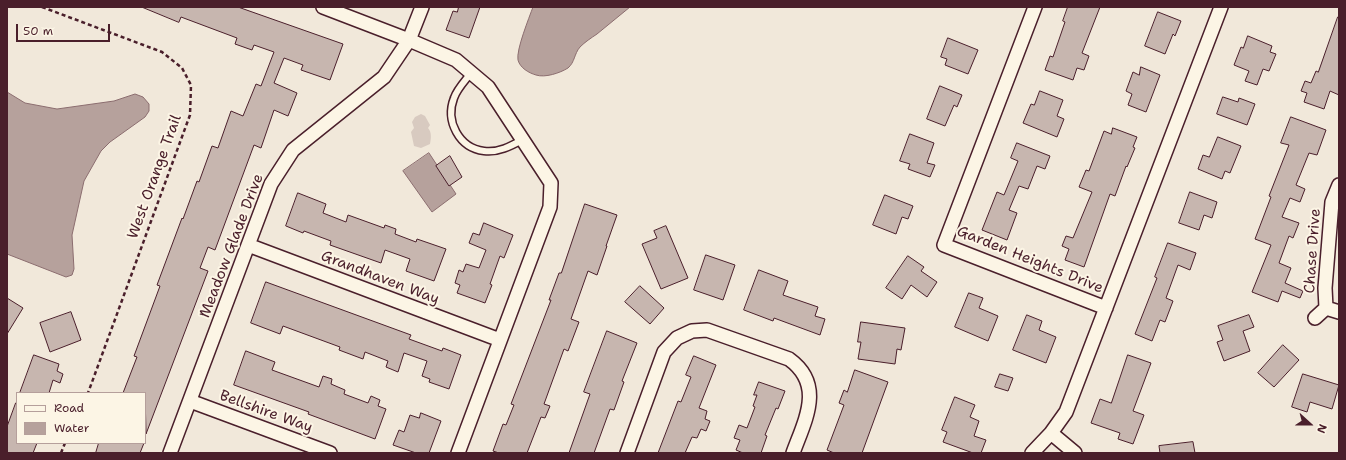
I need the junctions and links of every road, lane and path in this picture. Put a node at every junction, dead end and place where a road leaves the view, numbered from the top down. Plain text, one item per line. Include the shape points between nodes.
1 (42, 7) edge
2 (323, 7) edge
3 (422, 7) edge
4 (1035, 7) edge
5 (1221, 7) edge
6 (409, 40) junction
7 (471, 73) junction
8 (522, 140) junction
9 (1339, 185) edge
10 (248, 245) junction
11 (1106, 308) junction
12 (1326, 308) junction
13 (1339, 312) edge
14 (1315, 318) dead end
15 (500, 340) junction
16 (88, 392) edge
17 (190, 401) junction
18 (1051, 434) junction
19 (170, 453) edge
20 (330, 453) edge
21 (458, 453) edge
22 (627, 453) edge
23 (793, 453) edge
24 (1032, 453) edge
25 (1075, 453) edge

1 - 16 path, West Orange Trail via 162,52 182,68 191,86 190,115
2 - 6 street
3 - 6 street, Meadow Glade Drive
4 - 11 street, Garden Heights Drive via 944,245
5 - 11 street, Garden Heights Drive
6 - 7 street via 456,60
6 - 10 street, Meadow Glade Drive via 384,77 293,150 271,184
7 - 8 street via 488,87
7 - 8 lane via 453,98 451,108 454,129 459,137 468,145 485,151 507,148
8 - 15 street via 551,184 550,207
9 - 12 street, Chase Drive via 1332,202 1325,288
10 - 15 street, Grandhaven Way
10 - 17 street, Meadow Glade Drive
11 - 18 street via 1066,412
12 - 13 street, Chase Drive
12 - 14 street
15 - 21 street
17 - 19 street, Meadow Glade Drive
17 - 20 street, Bellshire Way
18 - 24 street
18 - 25 street
22 - 23 street via 664,352 677,338 692,331 707,330 789,359 806,376 811,394 808,412

